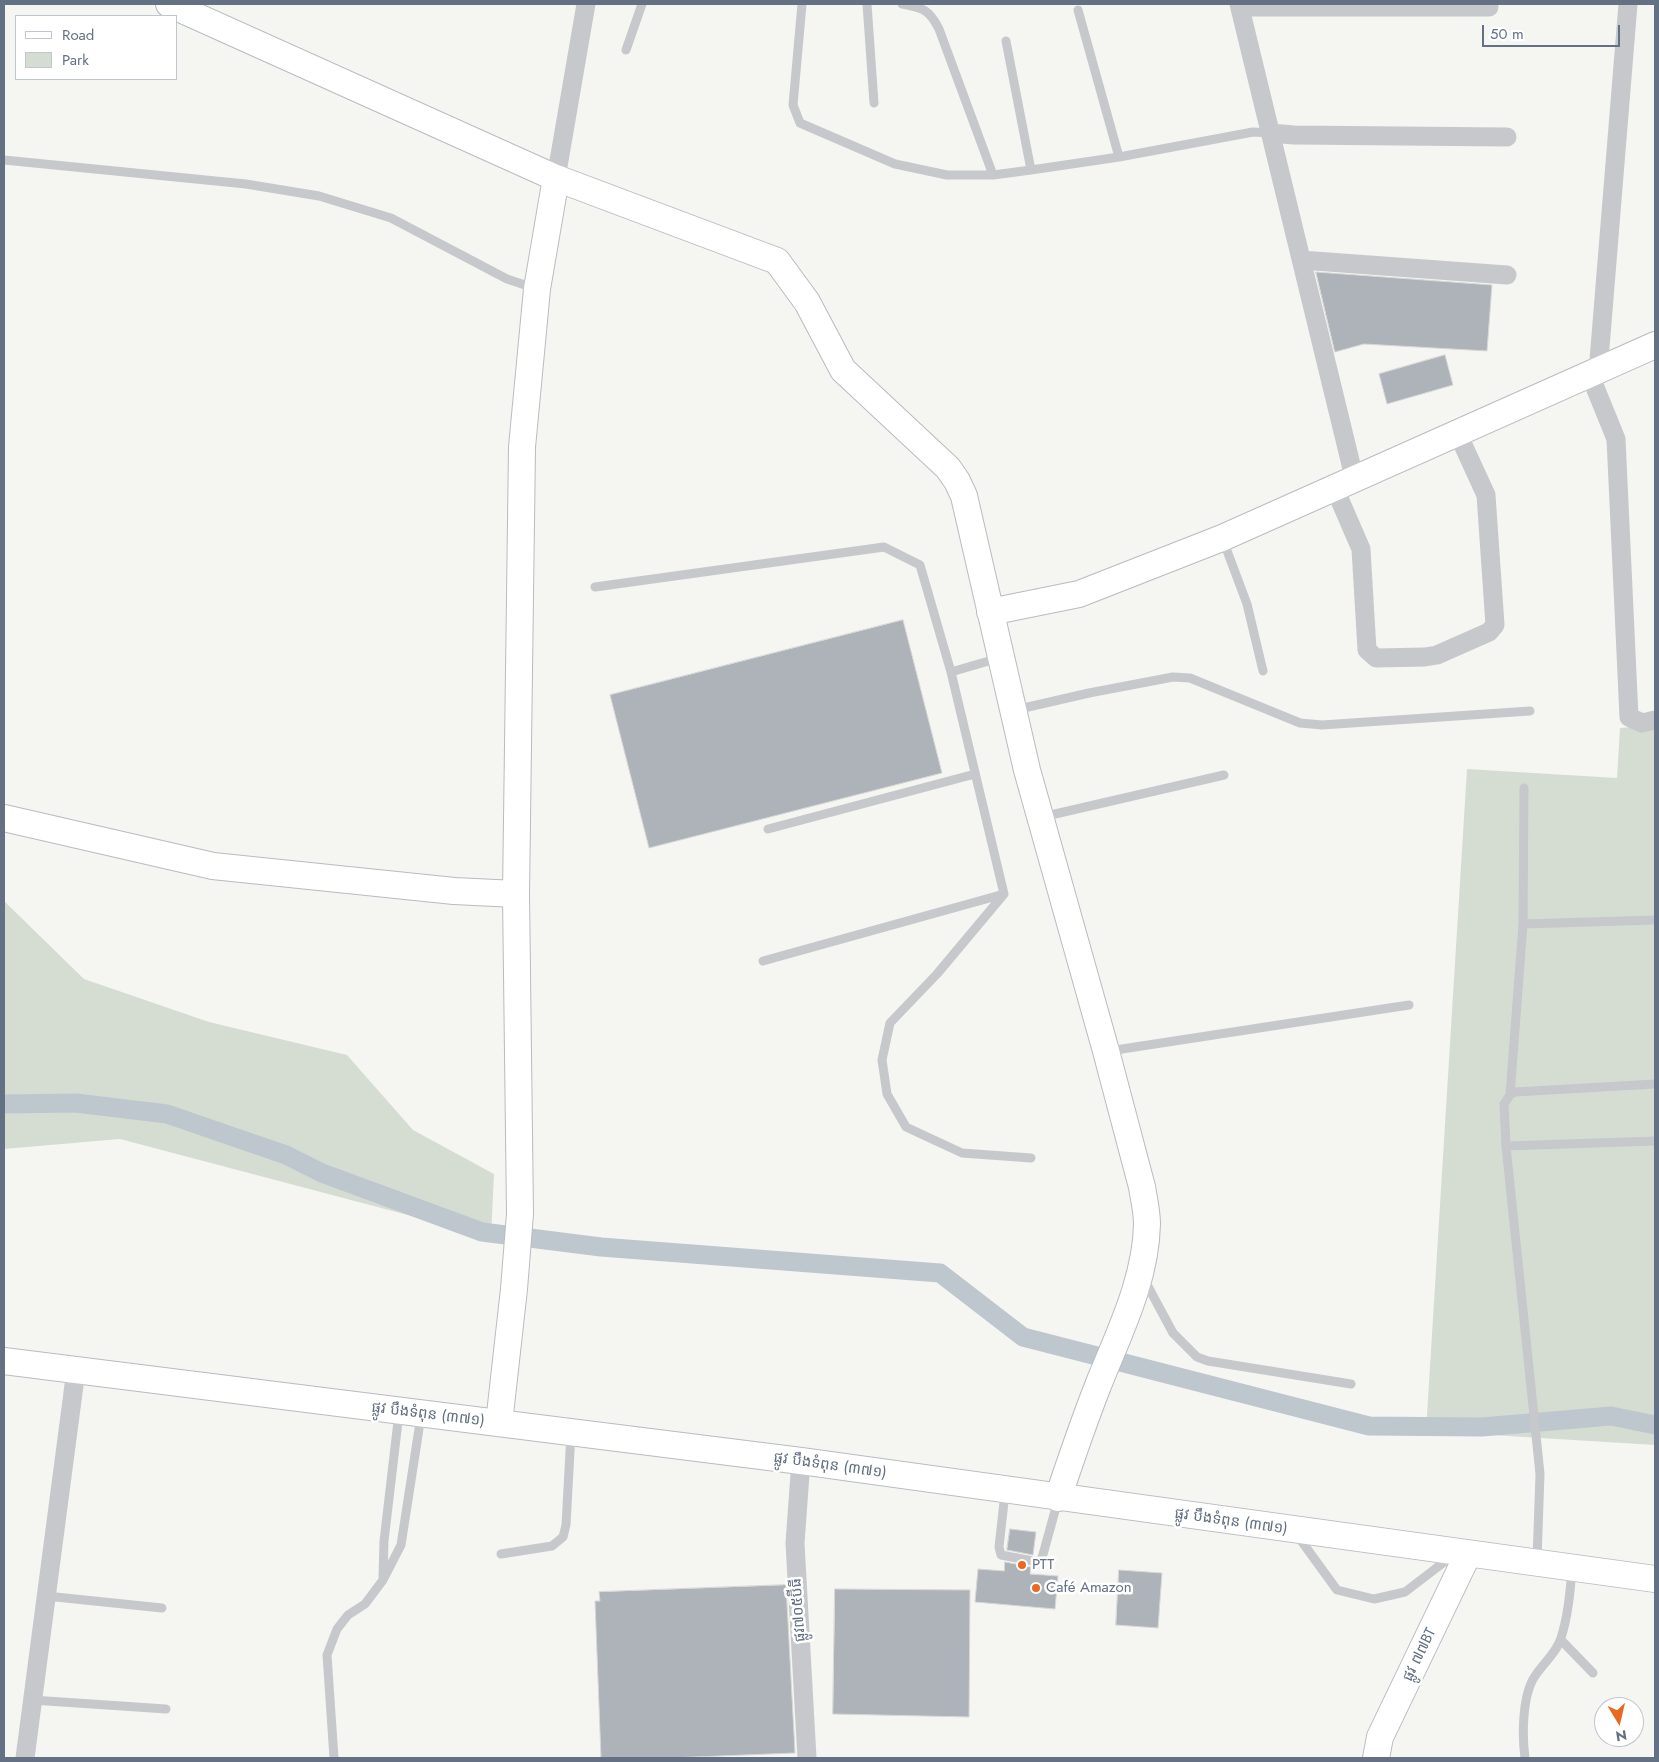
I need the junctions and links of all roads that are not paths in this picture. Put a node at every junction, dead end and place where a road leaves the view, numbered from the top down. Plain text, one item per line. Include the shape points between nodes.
1 (169, 4) edge
2 (586, 4) edge
3 (642, 4) edge
4 (802, 4) edge
5 (867, 4) edge
6 (902, 4) edge
7 (1628, 4) edge
8 (1239, 5) edge
9 (1489, 7) dead end
10 (1078, 10) dead end
11 (1006, 41) dead end
12 (626, 50) dead end
13 (874, 103) dead end
14 (1270, 133) junction
15 (1507, 137) dead end
16 (1119, 157) junction
17 (4, 160) edge
18 (1031, 170) junction
19 (993, 175) junction
20 (556, 178) junction
21 (1301, 260) junction
22 (1507, 274) dead end
23 (537, 288) junction
24 (1655, 346) edge
25 (1594, 374) junction
26 (1458, 434) junction
27 (1345, 485) junction
28 (1222, 538) junction
29 (595, 587) dead end
30 (990, 612) junction
31 (1002, 657) junction
32 (1263, 671) dead end
33 (951, 672) junction
34 (1014, 711) junction
35 (1530, 711) dead end
36 (1655, 720) edge
37 (975, 774) junction
38 (1224, 775) dead end
39 (1524, 788) dead end
40 (4, 818) edge
41 (1041, 818) junction
42 (768, 829) dead end
43 (516, 894) junction
44 (1004, 894) junction
45 (1655, 920) edge
46 (1523, 924) junction
47 (763, 961) dead end
48 (1409, 1005) dead end
49 (1106, 1051) junction
50 (1655, 1084) edge
51 (1510, 1095) junction
52 (1655, 1141) edge
53 (1506, 1146) junction
54 (1031, 1158) dead end
55 (1140, 1272) junction
56 (4, 1361) edge
57 (76, 1370) junction
58 (1351, 1384) dead end
59 (410, 1413) junction
60 (499, 1423) junction
61 (571, 1432) junction
62 (801, 1461) junction
63 (1005, 1490) junction
64 (1058, 1498) junction
65 (1293, 1530) junction
66 (501, 1554) dead end
67 (1462, 1554) junction
68 (1537, 1563) junction
69 (1573, 1568) junction
70 (1655, 1579) edge
71 (383, 1580) junction
72 (46, 1596) junction
73 (162, 1608) dead end
74 (1561, 1640) junction
75 (1593, 1673) dead end
76 (32, 1700) junction
77 (166, 1709) dead end
78 (25, 1758) edge
79 (334, 1758) edge
80 (807, 1758) edge
81 (1376, 1758) edge
82 (1525, 1758) edge

1 - 20 street
2 - 20 street
3 - 12 lane
4 - 19 lane via 793,105 800,123 895,164 947,175
5 - 13 lane
6 - 19 lane via 932,15
7 - 25 street
8 - 9 street
8 - 14 street
10 - 16 lane
11 - 18 lane
14 - 15 street
14 - 16 lane via 1254,132
14 - 21 street
16 - 18 lane
17 - 23 lane via 246,184 319,196 390,218 507,279
18 - 19 lane
20 - 23 street
20 - 30 street via 776,261 807,302 843,370 948,468 957,481 964,496
21 - 22 street
21 - 27 street
23 - 43 street via 522,447
24 - 25 street
25 - 26 street
25 - 36 street via 1616,439 1629,716 1642,722
26 - 27 street
26 - 27 street via 1486,495 1495,625 1489,632 1437,656 1376,658 1367,650 1361,549
27 - 28 street
28 - 30 street via 1080,594
28 - 32 lane via 1247,604
29 - 33 lane via 884,547 920,565
30 - 31 street
31 - 33 lane
31 - 34 street
33 - 37 lane
34 - 35 lane via 1173,677 1190,678 1300,723 1322,725
34 - 41 street
37 - 42 lane
37 - 44 lane
38 - 41 lane
39 - 46 lane
40 - 43 street via 213,866 454,891
41 - 49 street
43 - 60 street via 520,1214
44 - 47 lane
44 - 54 lane via 937,974 890,1023 882,1060 888,1094 906,1127 962,1153
45 - 46 lane
46 - 51 lane
48 - 49 lane
49 - 55 street via 1142,1186 1147,1224
50 - 51 lane via 1515,1092
51 - 53 lane via 1504,1104
52 - 53 lane
53 - 68 lane via 1540,1474
55 - 58 lane via 1173,1333 1197,1357
55 - 64 street
56 - 57 street, ផ្លូវ បឹងទំពុន (៣៧១)
57 - 59 street, ផ្លូវ បឹងទំពុន (៣៧១)
57 - 72 street
59 - 60 street, ផ្លូវ បឹងទំពុន (៣៧១)
59 - 71 lane via 384,1541
59 - 71 lane via 401,1545
60 - 61 street, ផ្លូវ បឹងទំពុន (៣៧១)
61 - 62 street, ផ្លូវ បឹងទំពុន (៣៧១)
61 - 66 lane via 563,1537 552,1546
62 - 63 street, ផ្លូវ បឹងទំពុន (៣៧១)
62 - 80 street, ផ្លូវ៧០៥ប៊ីធី via 795,1543
63 - 64 street, ផ្លូវ បឹងទំពុន (៣៧១)
63 - 64 lane via 1001,1555 1038,1562 1042,1558
64 - 65 street, ផ្លូវ បឹងទំពុន (៣៧១)
65 - 67 street, ផ្លូវ បឹងទំពុន (៣៧១)
65 - 67 lane via 1337,1590 1374,1599 1405,1592
67 - 68 street, ផ្លូវ បឹងទំពុន (៣៧១)
67 - 81 street, ផ្លូវ ៧៧BT via 1380,1737
68 - 69 street, ផ្លូវ បឹងទំពុន (៣៧១)
69 - 70 street, ផ្លូវ បឹងទំពុន (៣៧១)
69 - 74 lane
71 - 79 lane via 365,1604 348,1615 337,1629 327,1655
72 - 73 lane
72 - 76 street
74 - 75 lane
74 - 82 lane via 1533,1678 1528,1694 1522,1739
76 - 77 lane
76 - 78 street

